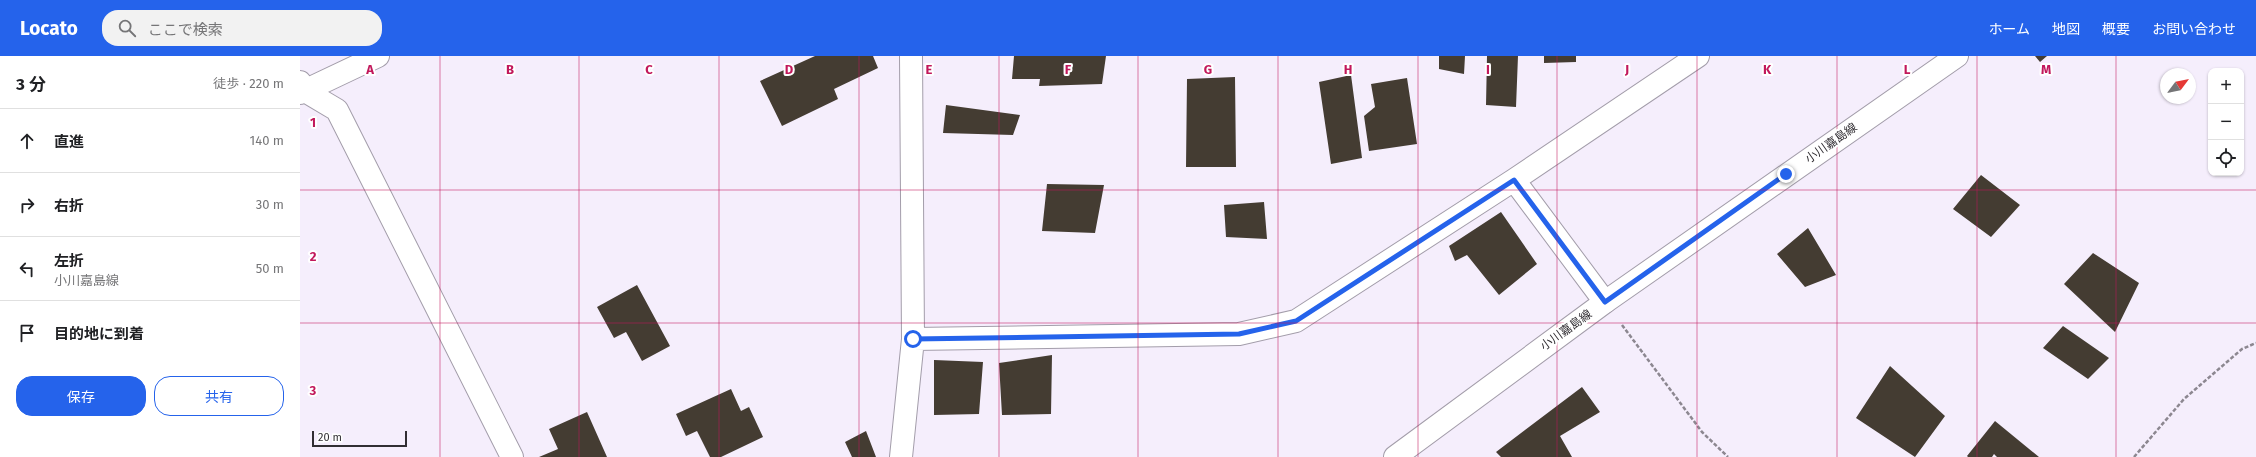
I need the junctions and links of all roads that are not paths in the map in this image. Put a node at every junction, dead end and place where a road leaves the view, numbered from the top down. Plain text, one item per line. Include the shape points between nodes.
1 (378, 56) edge
2 (911, 56) edge
3 (1698, 56) edge
4 (1957, 56) edge
5 (302, 89) edge
6 (1514, 180) junction
7 (1605, 302) junction
8 (913, 339) junction
9 (512, 457) edge
10 (901, 457) edge
11 (1395, 457) edge

1 - 5 street
2 - 8 street
3 - 6 street
4 - 7 street, 小川嘉島線
5 - 9 street via 337,110
6 - 7 street
6 - 8 street via 1296,321 1239,334
7 - 11 street, 小川嘉島線
8 - 10 street

